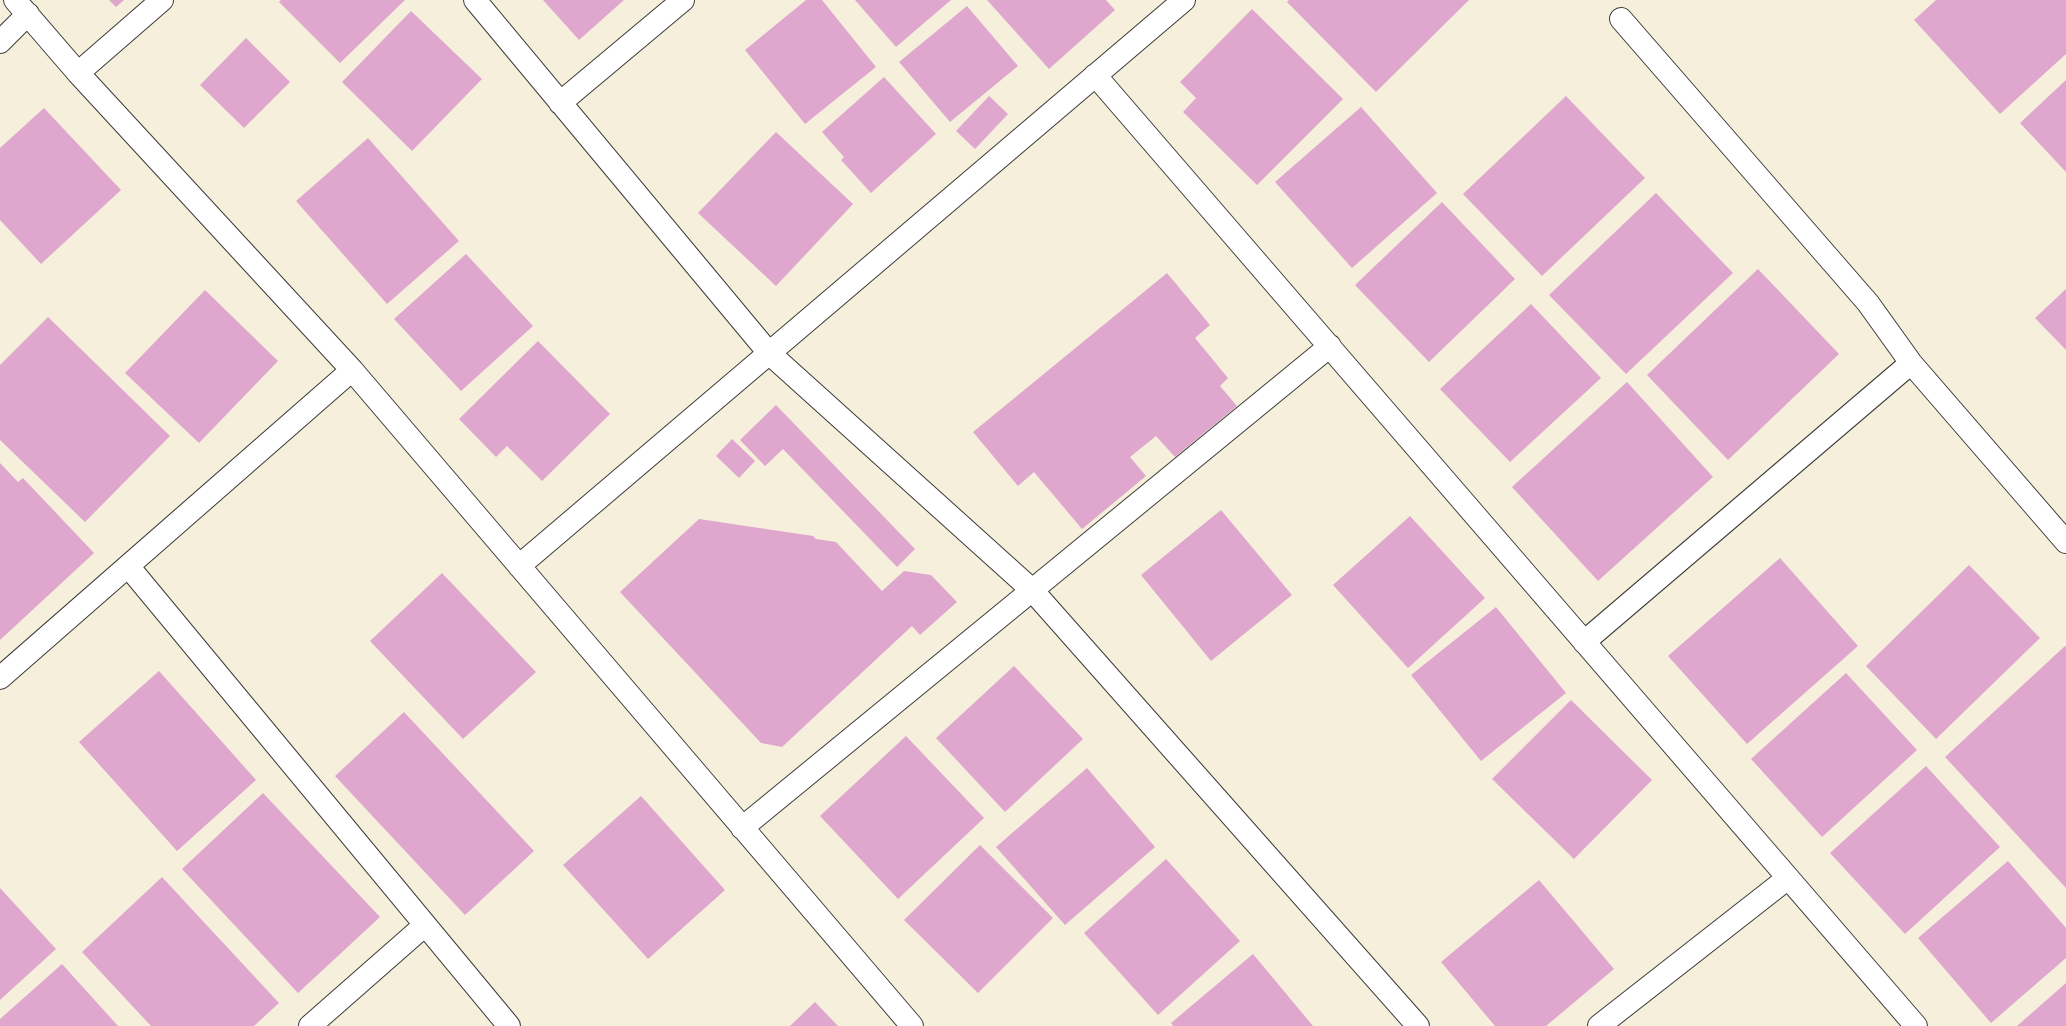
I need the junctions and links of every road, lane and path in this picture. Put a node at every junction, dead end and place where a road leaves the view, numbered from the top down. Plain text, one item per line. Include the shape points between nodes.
1 (162, 0) edge
2 (475, 0) edge
3 (683, 0) edge
4 (1184, 0) edge
5 (22, 7) edge
6 (1621, 19) dead end
7 (0, 42) edge
8 (78, 73) junction
9 (1096, 75) junction
10 (560, 103) junction
11 (1330, 346) junction
12 (769, 353) junction
13 (1911, 364) junction
14 (352, 370) junction
15 (2066, 542) edge
16 (128, 566) junction
17 (519, 566) junction
18 (1032, 590) junction
19 (1584, 642) junction
20 (0, 678) edge
21 (742, 828) junction
22 (1788, 878) junction
23 (425, 925) junction
24 (310, 1026) edge
25 (509, 1026) edge
26 (912, 1026) edge
27 (1418, 1026) edge
28 (1598, 1026) edge
29 (1916, 1026) edge

1 - 8 street
2 - 10 street
3 - 10 street
4 - 9 street
5 - 7 street
5 - 8 street
6 - 13 street via 1868,303
8 - 14 street
9 - 11 street
9 - 12 street
10 - 12 street
11 - 18 street
11 - 19 street
12 - 17 street
12 - 18 street
13 - 15 street
13 - 19 street
14 - 16 street
14 - 17 street
16 - 20 street
16 - 23 street
17 - 21 street
18 - 21 street
18 - 27 street
19 - 22 street
21 - 26 street
22 - 28 street
22 - 29 street
23 - 24 street
23 - 25 street

